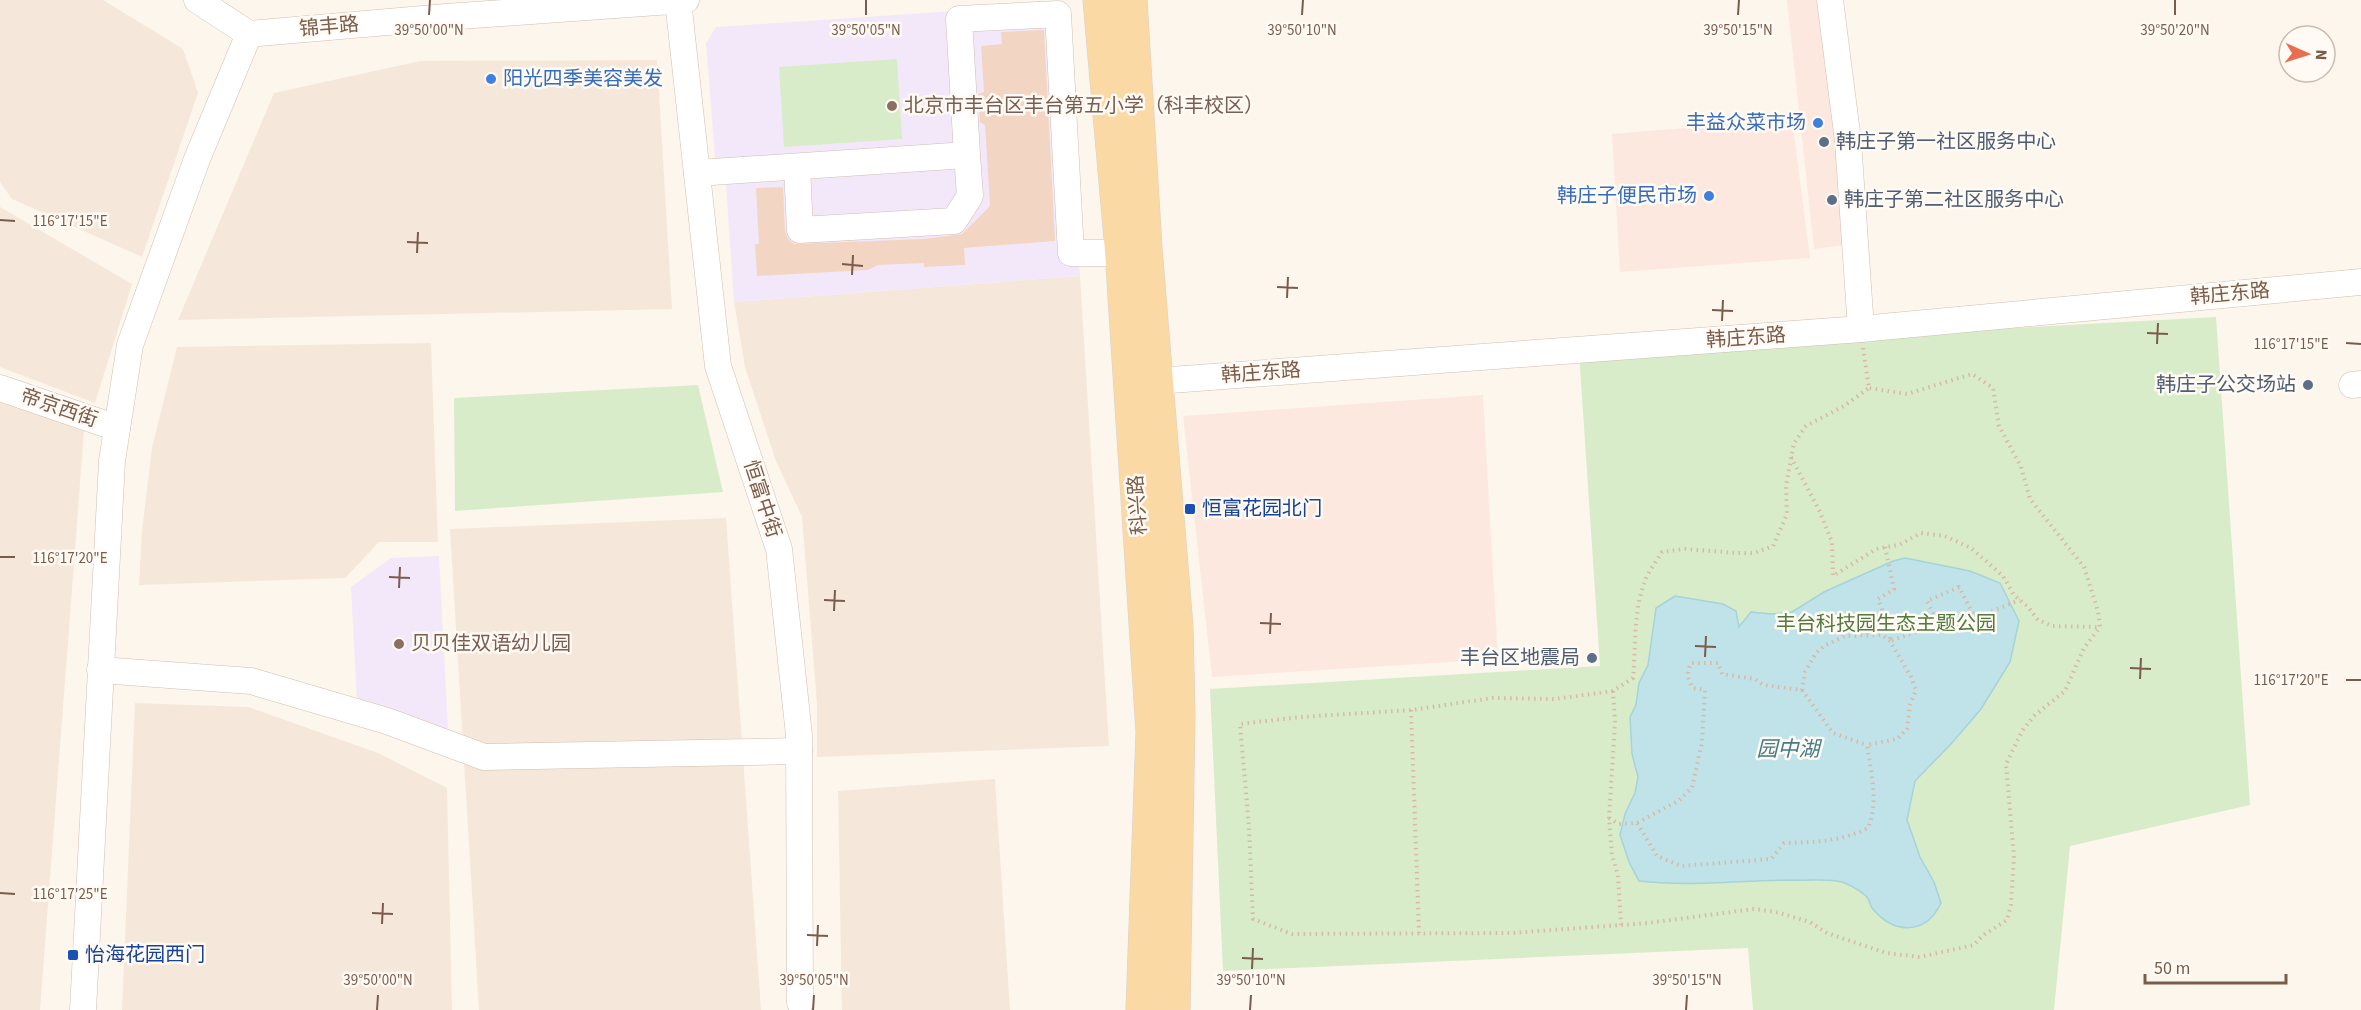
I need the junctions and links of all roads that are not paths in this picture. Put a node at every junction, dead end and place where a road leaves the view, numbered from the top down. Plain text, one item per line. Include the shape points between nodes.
1 (197, 0) edge
2 (681, 0) edge
3 (1099, 0) edge
4 (1131, 0) edge
5 (1830, 0) edge
6 (249, 34) junction
7 (967, 155) junction
8 (797, 167) junction
9 (697, 173) junction
10 (1121, 253) junction
11 (2361, 282) edge
12 (1861, 330) junction
13 (1144, 383) junction
14 (0, 388) edge
15 (117, 428) junction
16 (100, 670) junction
17 (799, 751) junction
18 (800, 1003) dead end
19 (83, 1010) edge
20 (1142, 1010) edge
21 (1174, 1010) edge

1 - 6 street
2 - 6 street, 锦丰路
2 - 9 street, 恒富中街
3 - 10 main road, 科兴路
4 - 13 main road, 科兴路 via 1146,248
5 - 12 street via 1848,141
6 - 15 street via 197,159 129,345
7 - 8 street
7 - 8 street via 970,196 954,221 800,230
7 - 10 street via 959,20 1058,14 1071,253
8 - 9 street
9 - 17 street, 恒富中街 via 718,366 779,549
10 - 13 main road, 科兴路
11 - 12 street, 韩庄东路
12 - 13 street, 韩庄东路
13 - 20 main road, 科兴路 via 1152,732
13 - 21 main road, 科兴路 via 1177,627
14 - 15 street, 帝京西街
15 - 16 street
16 - 17 street via 251,681 387,721 484,757
16 - 19 street
17 - 18 street, 恒富中街

